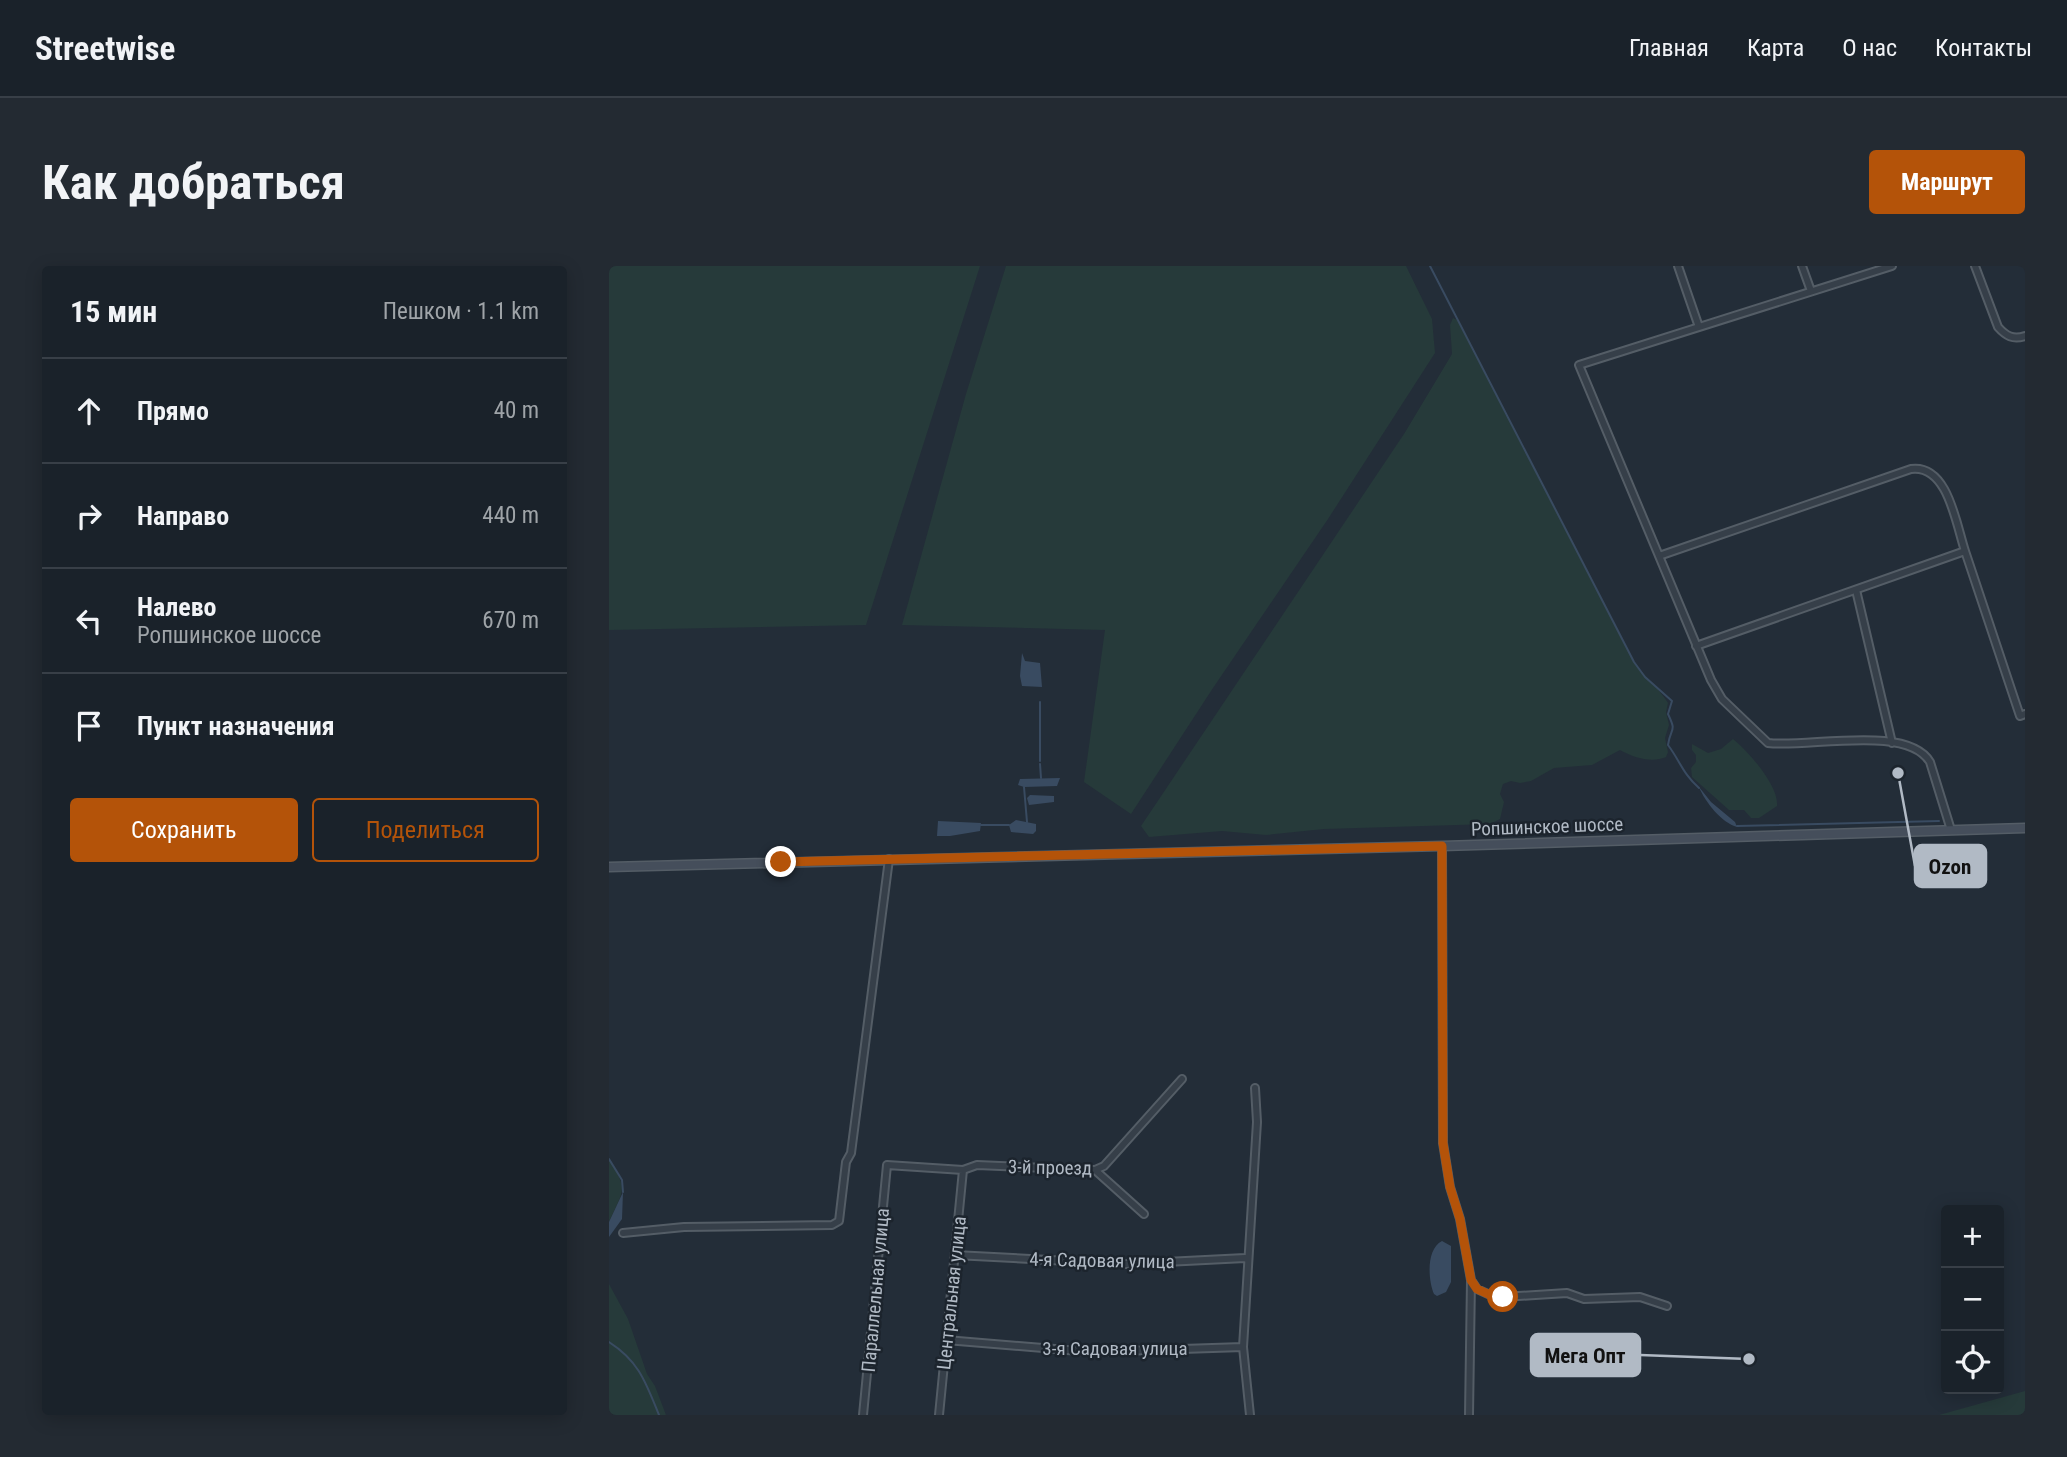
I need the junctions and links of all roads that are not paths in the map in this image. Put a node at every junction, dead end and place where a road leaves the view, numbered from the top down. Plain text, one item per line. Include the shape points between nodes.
1 (1678, 266) edge
2 (1803, 266) edge
3 (1892, 266) edge
4 (1975, 266) edge
5 (1811, 291) junction
6 (1699, 327) junction
7 (2025, 336) edge
8 (1965, 551) junction
9 (1659, 556) junction
10 (1856, 590) junction
11 (1696, 646) junction
12 (2025, 714) edge
13 (1892, 743) junction
14 (2025, 828) edge
15 (1951, 830) junction
16 (1442, 846) junction
17 (889, 859) junction
18 (609, 867) edge
19 (1182, 1079) dead end
20 (1255, 1088) dead end
21 (887, 1165) joint
22 (963, 1170) junction
23 (1095, 1170) junction
24 (1144, 1214) dead end
25 (623, 1233) dead end
26 (955, 1255) junction
27 (1248, 1259) junction
28 (1471, 1280) junction
29 (1667, 1306) dead end
30 (946, 1340) junction
31 (1243, 1347) junction
32 (863, 1415) edge
33 (939, 1415) edge
34 (1250, 1415) edge
35 (1469, 1415) edge

1 - 6 street
2 - 5 street
3 - 5 street
4 - 7 street via 1998,327 2005,335
5 - 6 street
6 - 9 street via 1579,365
8 - 9 street via 1938,477 1920,468
8 - 10 street
8 - 12 street via 2020,716
9 - 11 street
10 - 11 street
10 - 13 street
11 - 13 street via 1722,699 1768,743
13 - 15 street via 1925,755 1930,762
14 - 15 main road, Ропшинское шоссе
15 - 16 main road, Ропшинское шоссе
16 - 17 main road, Ропшинское шоссе
16 - 28 street via 1443,1143
17 - 18 main road, Ропшинское шоссе
17 - 25 street via 839,1221 832,1225 684,1227
19 - 23 street, 3-й проезд via 1104,1166
20 - 27 street
21 - 22 street, 3-й проезд
21 - 32 street, Параллельная улица
22 - 23 street, 3-й проезд via 977,1165
22 - 26 street, Центральная улица
23 - 24 street
26 - 27 street, 4-я Садовая улица via 1126,1264
26 - 30 street, Центральная улица
27 - 31 street
28 - 29 street via 1477,1289 1503,1297 1567,1293 1584,1299 1640,1297
28 - 35 street
30 - 31 street, 3-я Садовая улица via 1091,1352
30 - 33 street, Центральная улица
31 - 34 street

